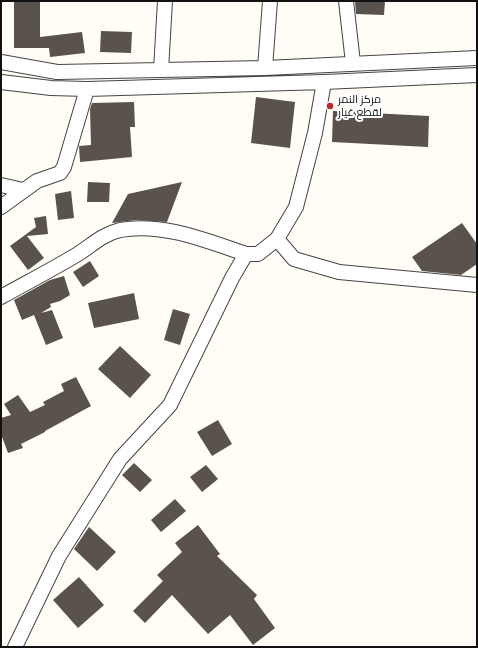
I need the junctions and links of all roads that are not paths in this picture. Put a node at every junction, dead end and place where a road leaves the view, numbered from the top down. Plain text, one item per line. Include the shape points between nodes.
1 (165, 1) edge
2 (270, 1) edge
3 (346, 1) edge
4 (477, 58) edge
5 (386, 61) junction
6 (1, 62) edge
7 (353, 63) junction
8 (265, 68) junction
9 (161, 70) junction
10 (477, 75) edge
11 (388, 80) junction
12 (1, 82) edge
13 (324, 82) junction
14 (87, 89) junction
15 (1, 185) edge
16 (23, 190) junction
17 (1, 207) edge
18 (277, 239) junction
19 (246, 254) junction
20 (477, 284) edge
21 (1, 297) edge
22 (15, 647) edge

1 - 9 street
2 - 8 street
3 - 7 street
4 - 5 street
5 - 7 street
5 - 11 street
6 - 9 street via 57,72
7 - 8 street
8 - 9 street
10 - 11 street
11 - 13 street
12 - 14 street
13 - 14 street
13 - 18 street via 315,133 296,207
14 - 16 street via 64,167 60,173 37,181
15 - 16 street
16 - 17 street
18 - 19 street via 258,254
18 - 20 street via 294,259 339,272
19 - 21 street via 185,233 120,230 104,235 78,254
19 - 22 street via 170,406 120,459 59,556

